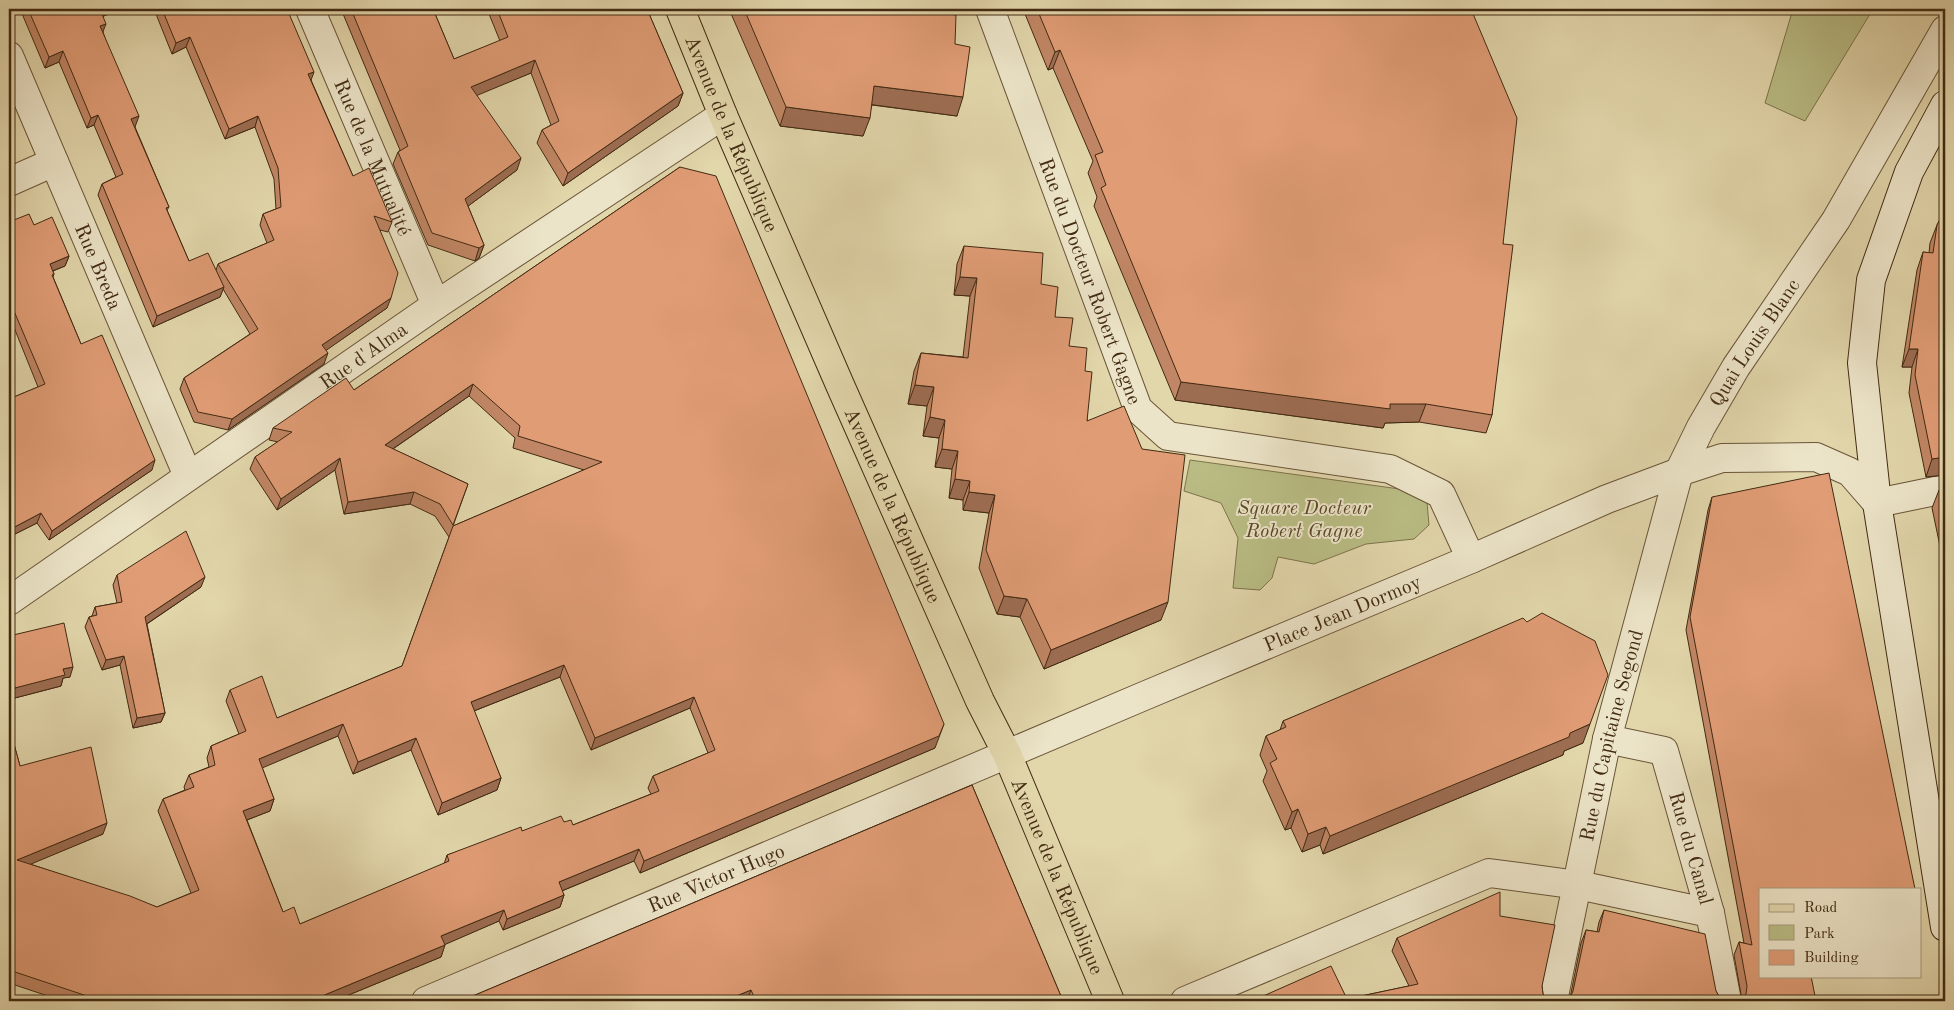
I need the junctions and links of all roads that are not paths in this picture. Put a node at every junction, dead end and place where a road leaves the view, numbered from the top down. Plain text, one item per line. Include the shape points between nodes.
1 (310, 9) edge
2 (680, 9) edge
3 (990, 9) edge
4 (1945, 30) edge
5 (9, 56) edge
6 (1945, 105) edge
7 (723, 115) junction
8 (54, 162) junction
9 (9, 182) edge
10 (436, 305) junction
11 (1679, 472) junction
12 (188, 476) junction
13 (1945, 490) edge
14 (1877, 502) junction
15 (1472, 559) junction
16 (9, 600) edge
17 (1607, 740) junction
18 (1007, 754) junction
19 (1578, 886) junction
20 (1710, 913) junction
21 (1945, 926) edge
22 (426, 1001) edge
23 (1110, 1001) edge
24 (1186, 1001) edge
25 (1553, 1001) edge
26 (1727, 1001) edge

1 - 10 street, Rue de la Mutualité
2 - 7 main road, Avenue de la République
3 - 15 street, Rue du Docteur Robert Gagne via 1138,409 1168,436 1390,469 1440,494
4 - 11 street, Quai Louis Blanc via 1836,220 1731,376
5 - 8 street, Rue Breda
6 - 14 street via 1909,172 1871,280 1862,363
7 - 10 street, Rue d'Alma
7 - 18 main road, Avenue de la République via 976,692
8 - 9 street
8 - 12 street, Rue Breda
10 - 12 street, Rue d'Alma
11 - 14 street via 1722,458 1816,457 1850,472
11 - 15 street, Place Jean Dormoy
11 - 17 street, Rue du Capitaine Segond
12 - 16 street, Rue d'Alma
13 - 14 street
14 - 21 street
15 - 18 street, Place Jean Dormoy
17 - 19 street, Rue du Capitaine Segond
17 - 20 street, Rue du Canal via 1664,751
18 - 22 street, Rue Victor Hugo
18 - 23 main road, Avenue de la République
19 - 20 street
19 - 24 street via 1489,874
19 - 25 street, Rue du Capitaine Segond
20 - 26 street, Rue du Canal

